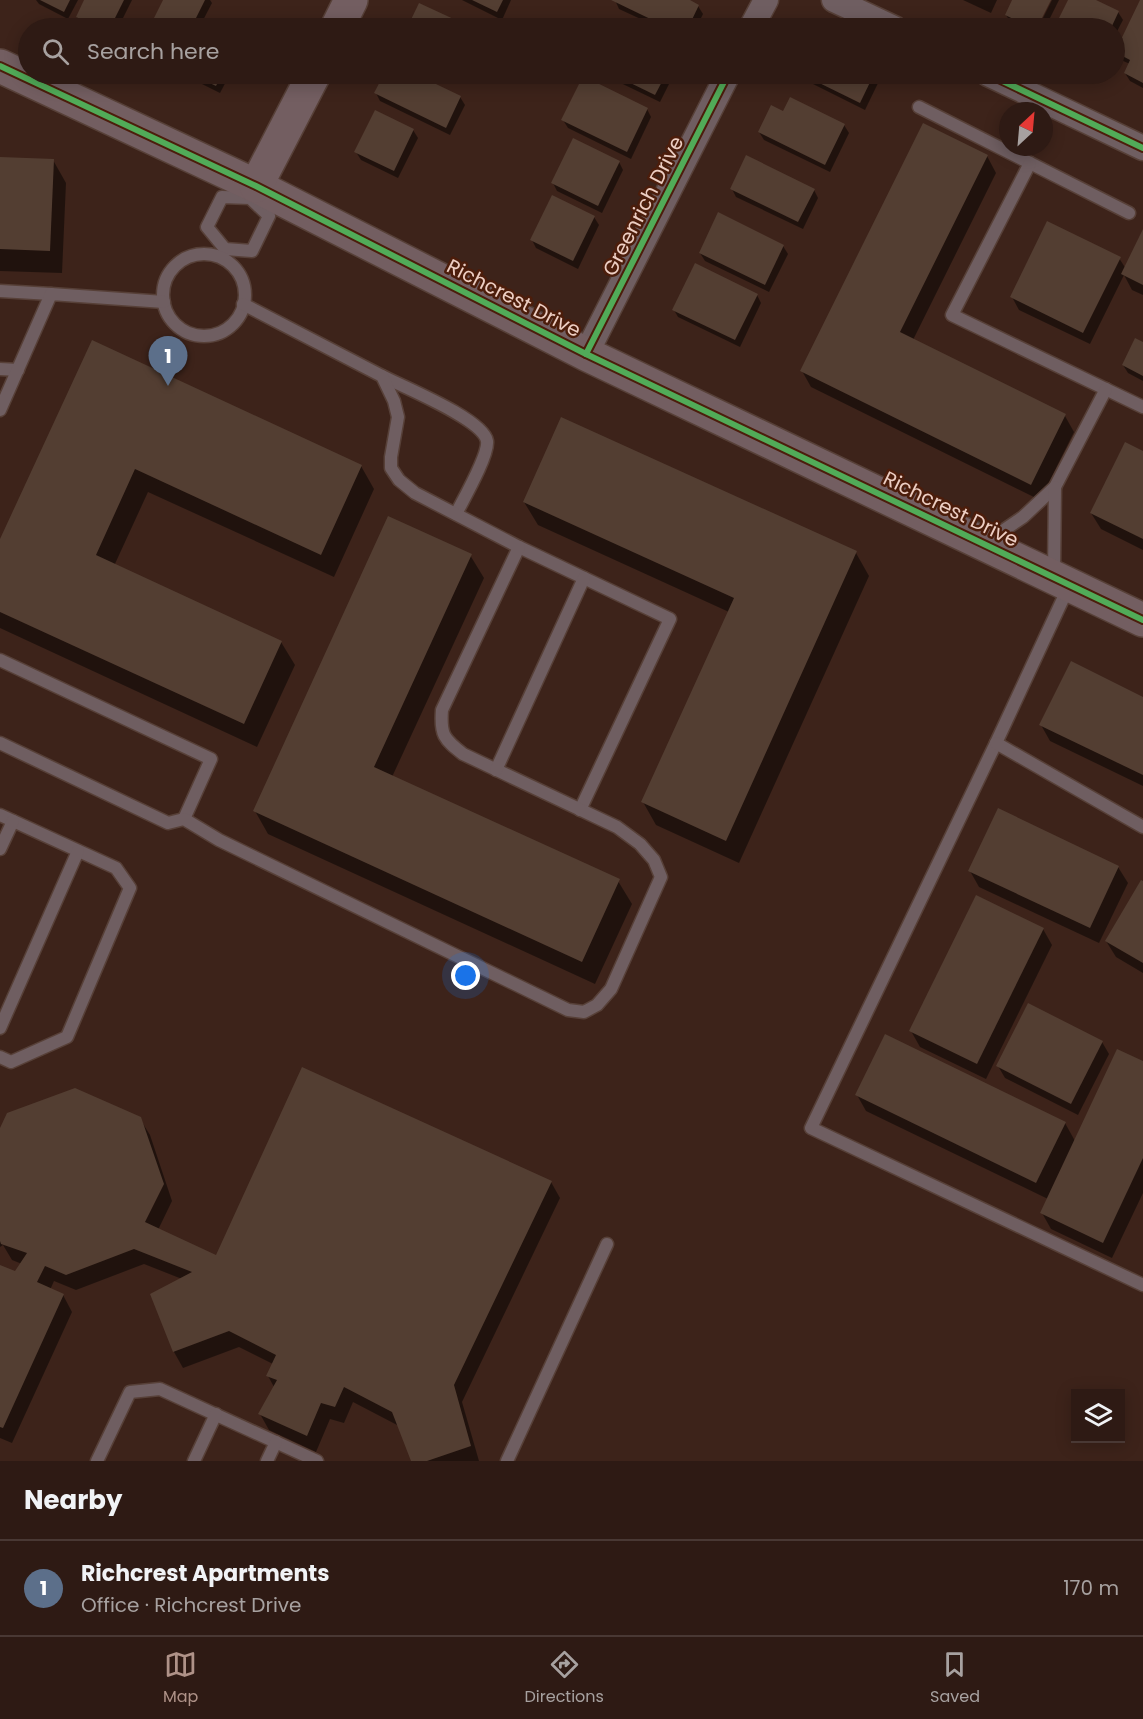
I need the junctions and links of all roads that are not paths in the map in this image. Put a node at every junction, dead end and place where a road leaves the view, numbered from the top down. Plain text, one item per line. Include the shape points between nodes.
1 (351, 0) edge
2 (766, 0) edge
3 (834, 0) edge
4 (342, 18) edge
5 (756, 18) edge
6 (873, 18) edge
7 (0, 66) edge
8 (18, 75) edge
9 (36, 84) edge
10 (309, 84) edge
11 (724, 84) edge
12 (1009, 84) edge
13 (919, 107) dead end
14 (1143, 148) edge
15 (1030, 163) junction
16 (253, 192) junction
17 (1129, 213) dead end
18 (223, 254) junction
19 (0, 291) edge
20 (51, 294) junction
21 (164, 302) junction
22 (243, 304) junction
23 (586, 354) junction
24 (0, 369) edge
25 (18, 370) junction
26 (382, 376) junction
27 (1106, 389) junction
28 (1143, 407) edge
29 (0, 410) edge
30 (1055, 487) junction
31 (456, 514) junction
32 (985, 544) junction
33 (519, 547) junction
34 (584, 578) junction
35 (1062, 581) junction
36 (1143, 620) edge
37 (0, 660) edge
38 (0, 743) edge
39 (996, 743) junction
40 (496, 770) junction
41 (580, 810) junction
42 (0, 815) edge
43 (184, 819) junction
44 (13, 821) junction
45 (1143, 827) edge
46 (0, 849) edge
47 (78, 850) junction
48 (0, 1028) edge
49 (0, 1057) edge
50 (607, 1244) dead end
51 (1142, 1281) edge
52 (216, 1414) junction
53 (276, 1442) junction
54 (97, 1461) edge
55 (194, 1461) edge
56 (267, 1461) edge
57 (317, 1461) edge
58 (507, 1461) edge

1 - 4 street
2 - 5 street
3 - 6 street
7 - 8 street, Richcrest Drive
9 - 16 street, Richcrest Drive
10 - 16 street
11 - 23 street, Greenrich Drive
12 - 14 street
13 - 15 lane
15 - 17 lane
15 - 27 lane via 952,315
16 - 18 lane via 269,216 265,225 252,251
16 - 18 lane via 222,196 207,226
16 - 23 street, Richcrest Drive
18 - 21 lane via 196,255 175,267 164,287
18 - 22 lane via 240,275
19 - 20 lane
20 - 21 lane
20 - 25 lane
21 - 22 lane via 173,322 196,336 222,332 241,314
22 - 26 lane
23 - 32 street, Richcrest Drive
24 - 25 lane
25 - 29 lane
26 - 31 lane via 398,417 392,468 415,493
26 - 31 lane via 463,416 481,430 487,441 485,454
27 - 28 lane
27 - 30 lane
30 - 32 lane via 1023,517
30 - 35 lane
31 - 33 lane
32 - 35 street, Richcrest Drive
33 - 34 lane
33 - 40 lane via 442,710 440,728 449,743 463,754
34 - 40 lane
34 - 41 lane via 670,619
35 - 36 street, Richcrest Drive
35 - 39 lane
37 - 43 lane via 212,759
38 - 43 lane via 168,823
39 - 45 lane
39 - 51 lane via 811,1128
40 - 41 lane
41 - 43 lane via 617,827 640,844 654,860 661,877 611,989 597,1005 584,1012 568,1010 219,840
42 - 44 lane
44 - 46 lane
44 - 47 lane
47 - 48 lane
47 - 49 lane via 116,868 130,888 67,1037 11,1062
50 - 58 lane
52 - 53 lane
52 - 54 lane via 160,1389 130,1392
52 - 55 lane
53 - 56 lane
53 - 57 lane

